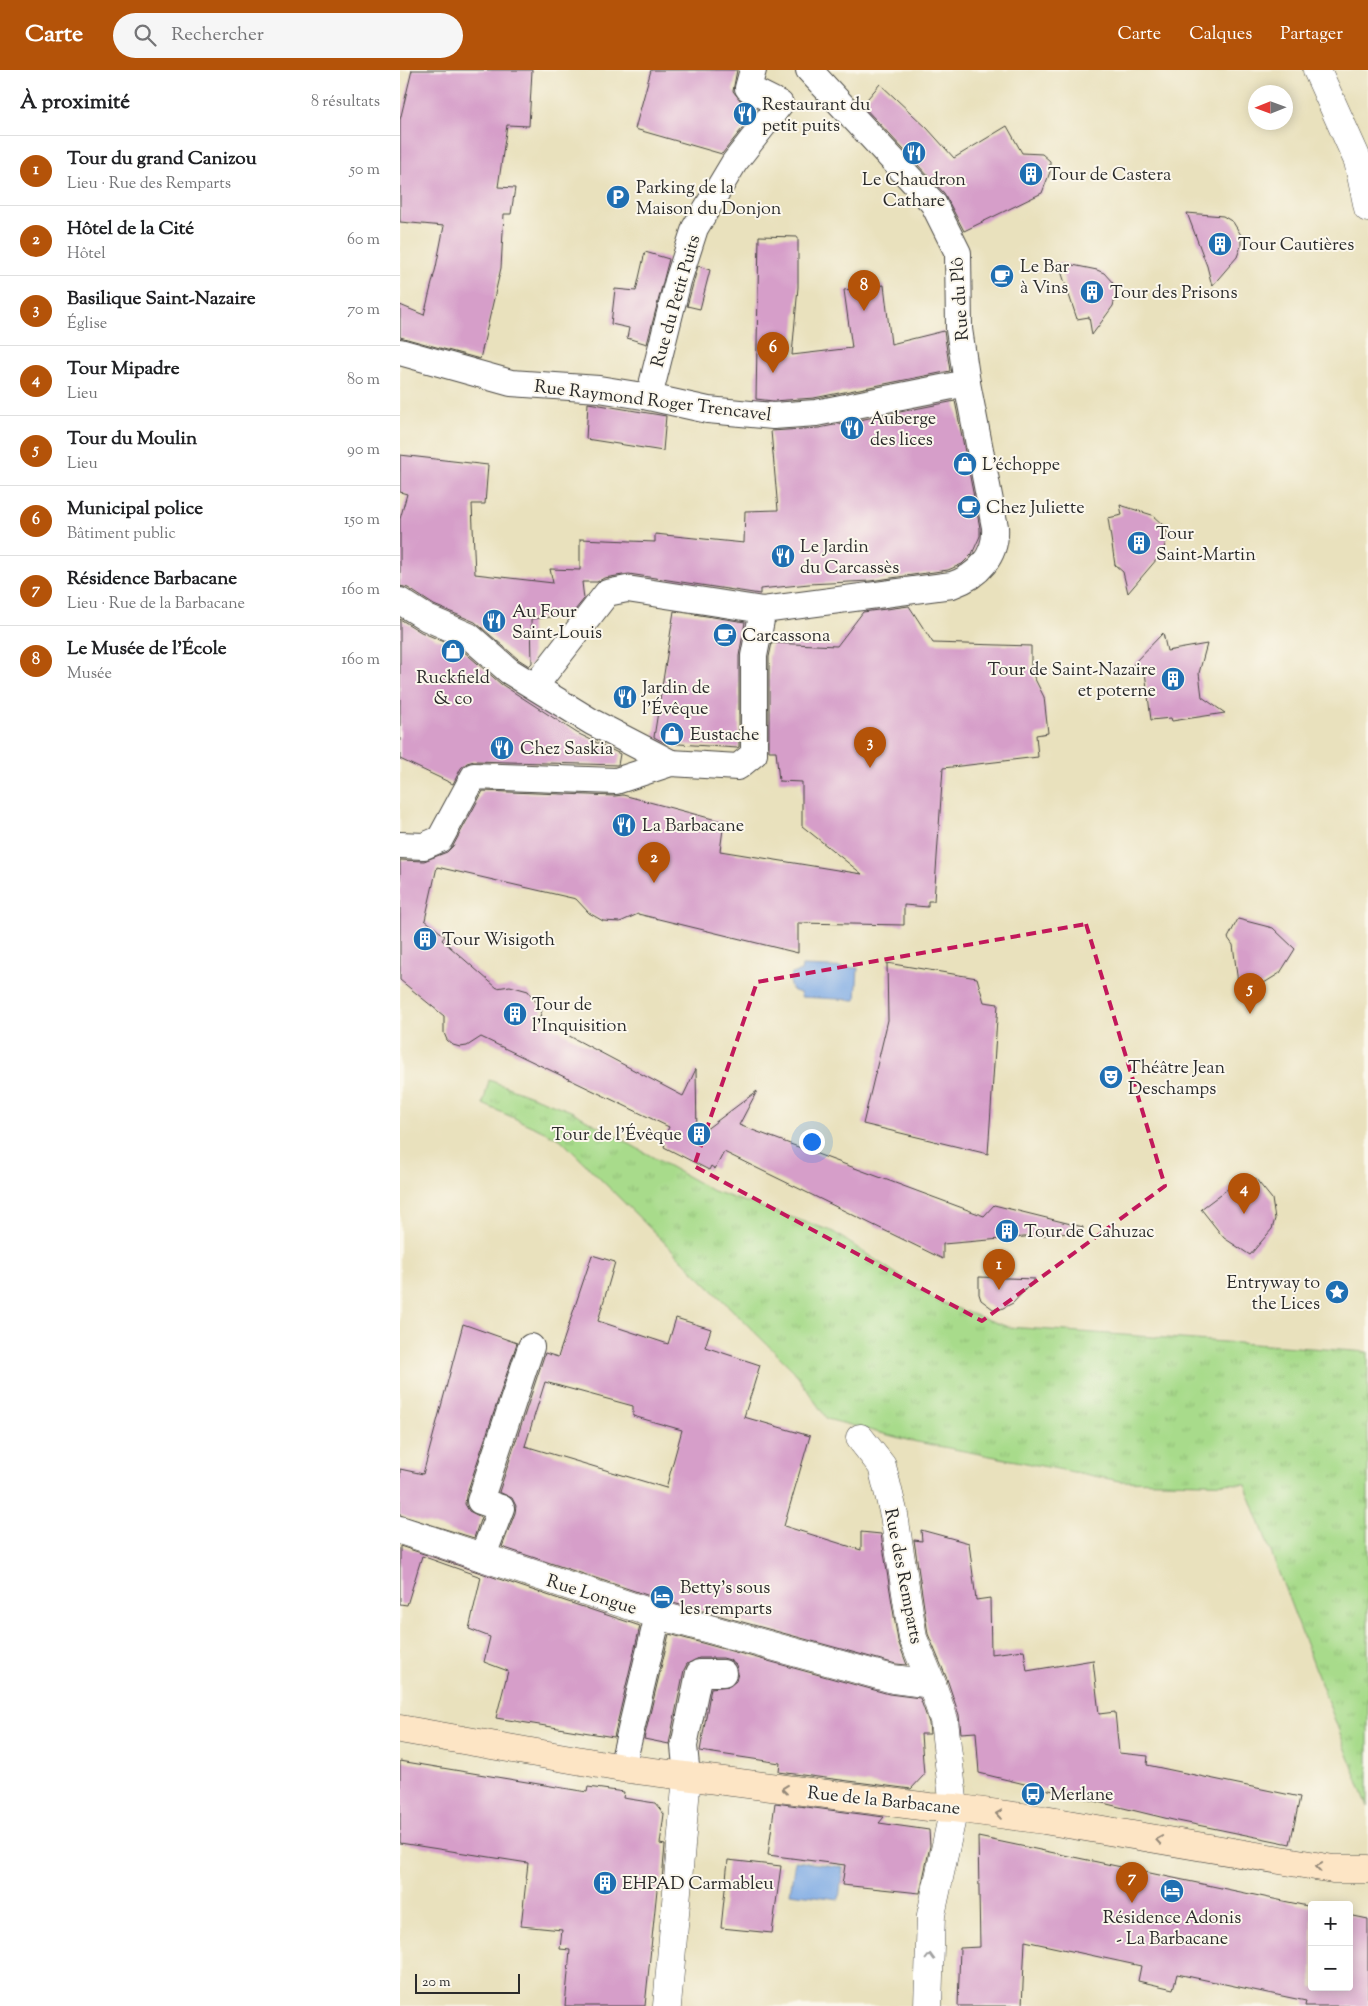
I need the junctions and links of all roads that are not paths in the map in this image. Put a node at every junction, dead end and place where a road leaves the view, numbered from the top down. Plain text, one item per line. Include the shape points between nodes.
1 (753, 70) edge
2 (809, 70) edge
3 (1318, 70) edge
4 (1368, 208) edge
5 (400, 352) edge
6 (967, 383) junction
7 (649, 397) junction
8 (400, 601) edge
9 (763, 610) junction
10 (535, 686) junction
11 (671, 763) junction
12 (400, 845) edge
13 (531, 1347) dead end
14 (860, 1438) dead end
15 (400, 1530) edge
16 (482, 1558) junction
17 (658, 1615) junction
18 (723, 1673) dead end
19 (932, 1684) junction
20 (400, 1729) edge
21 (622, 1768) junction
22 (687, 1776) junction
23 (954, 1808) junction
24 (1368, 1869) edge
25 (667, 2006) edge
26 (928, 2006) edge

1 - 7 street, Rue du Petit Puits via 748,88 780,104 734,163 695,228
2 - 6 street, Rue du Plô via 933,203 958,253 959,329
3 - 4 street via 1358,161
5 - 7 street, Rue Raymond Roger Trencavel via 511,383 600,389
6 - 7 street, Rue Raymond Roger Trencavel via 816,413 773,416 708,410
6 - 9 street, Rue du Plô via 995,540 983,567 964,581 940,588
8 - 10 street via 428,618 470,636 509,671
9 - 10 street, Rue du Plô via 627,589 606,593
9 - 11 street via 754,656 754,754 738,767
10 - 11 street via 592,722
11 - 12 street via 616,781 474,776 440,839 424,846
13 - 16 street via 480,1501 501,1508
14 - 19 street, Rue des Remparts via 882,1466 894,1515 913,1638
15 - 16 street, Rue Longue
16 - 17 street, Rue Longue
17 - 19 street, Rue Longue via 894,1679
17 - 21 street
18 - 22 street via 699,1673 684,1746
19 - 23 street, Rue des Remparts via 944,1720
20 - 21 main road, Rue de la Barbacane
21 - 22 main road, Rue de la Barbacane
23 -> 22 main road, Rue de la Barbacane
22 - 25 street
24 -> 23 main road, Rue de la Barbacane via 1333,1869
26 -> 23 street, Rue des Remparts via 931,1915

